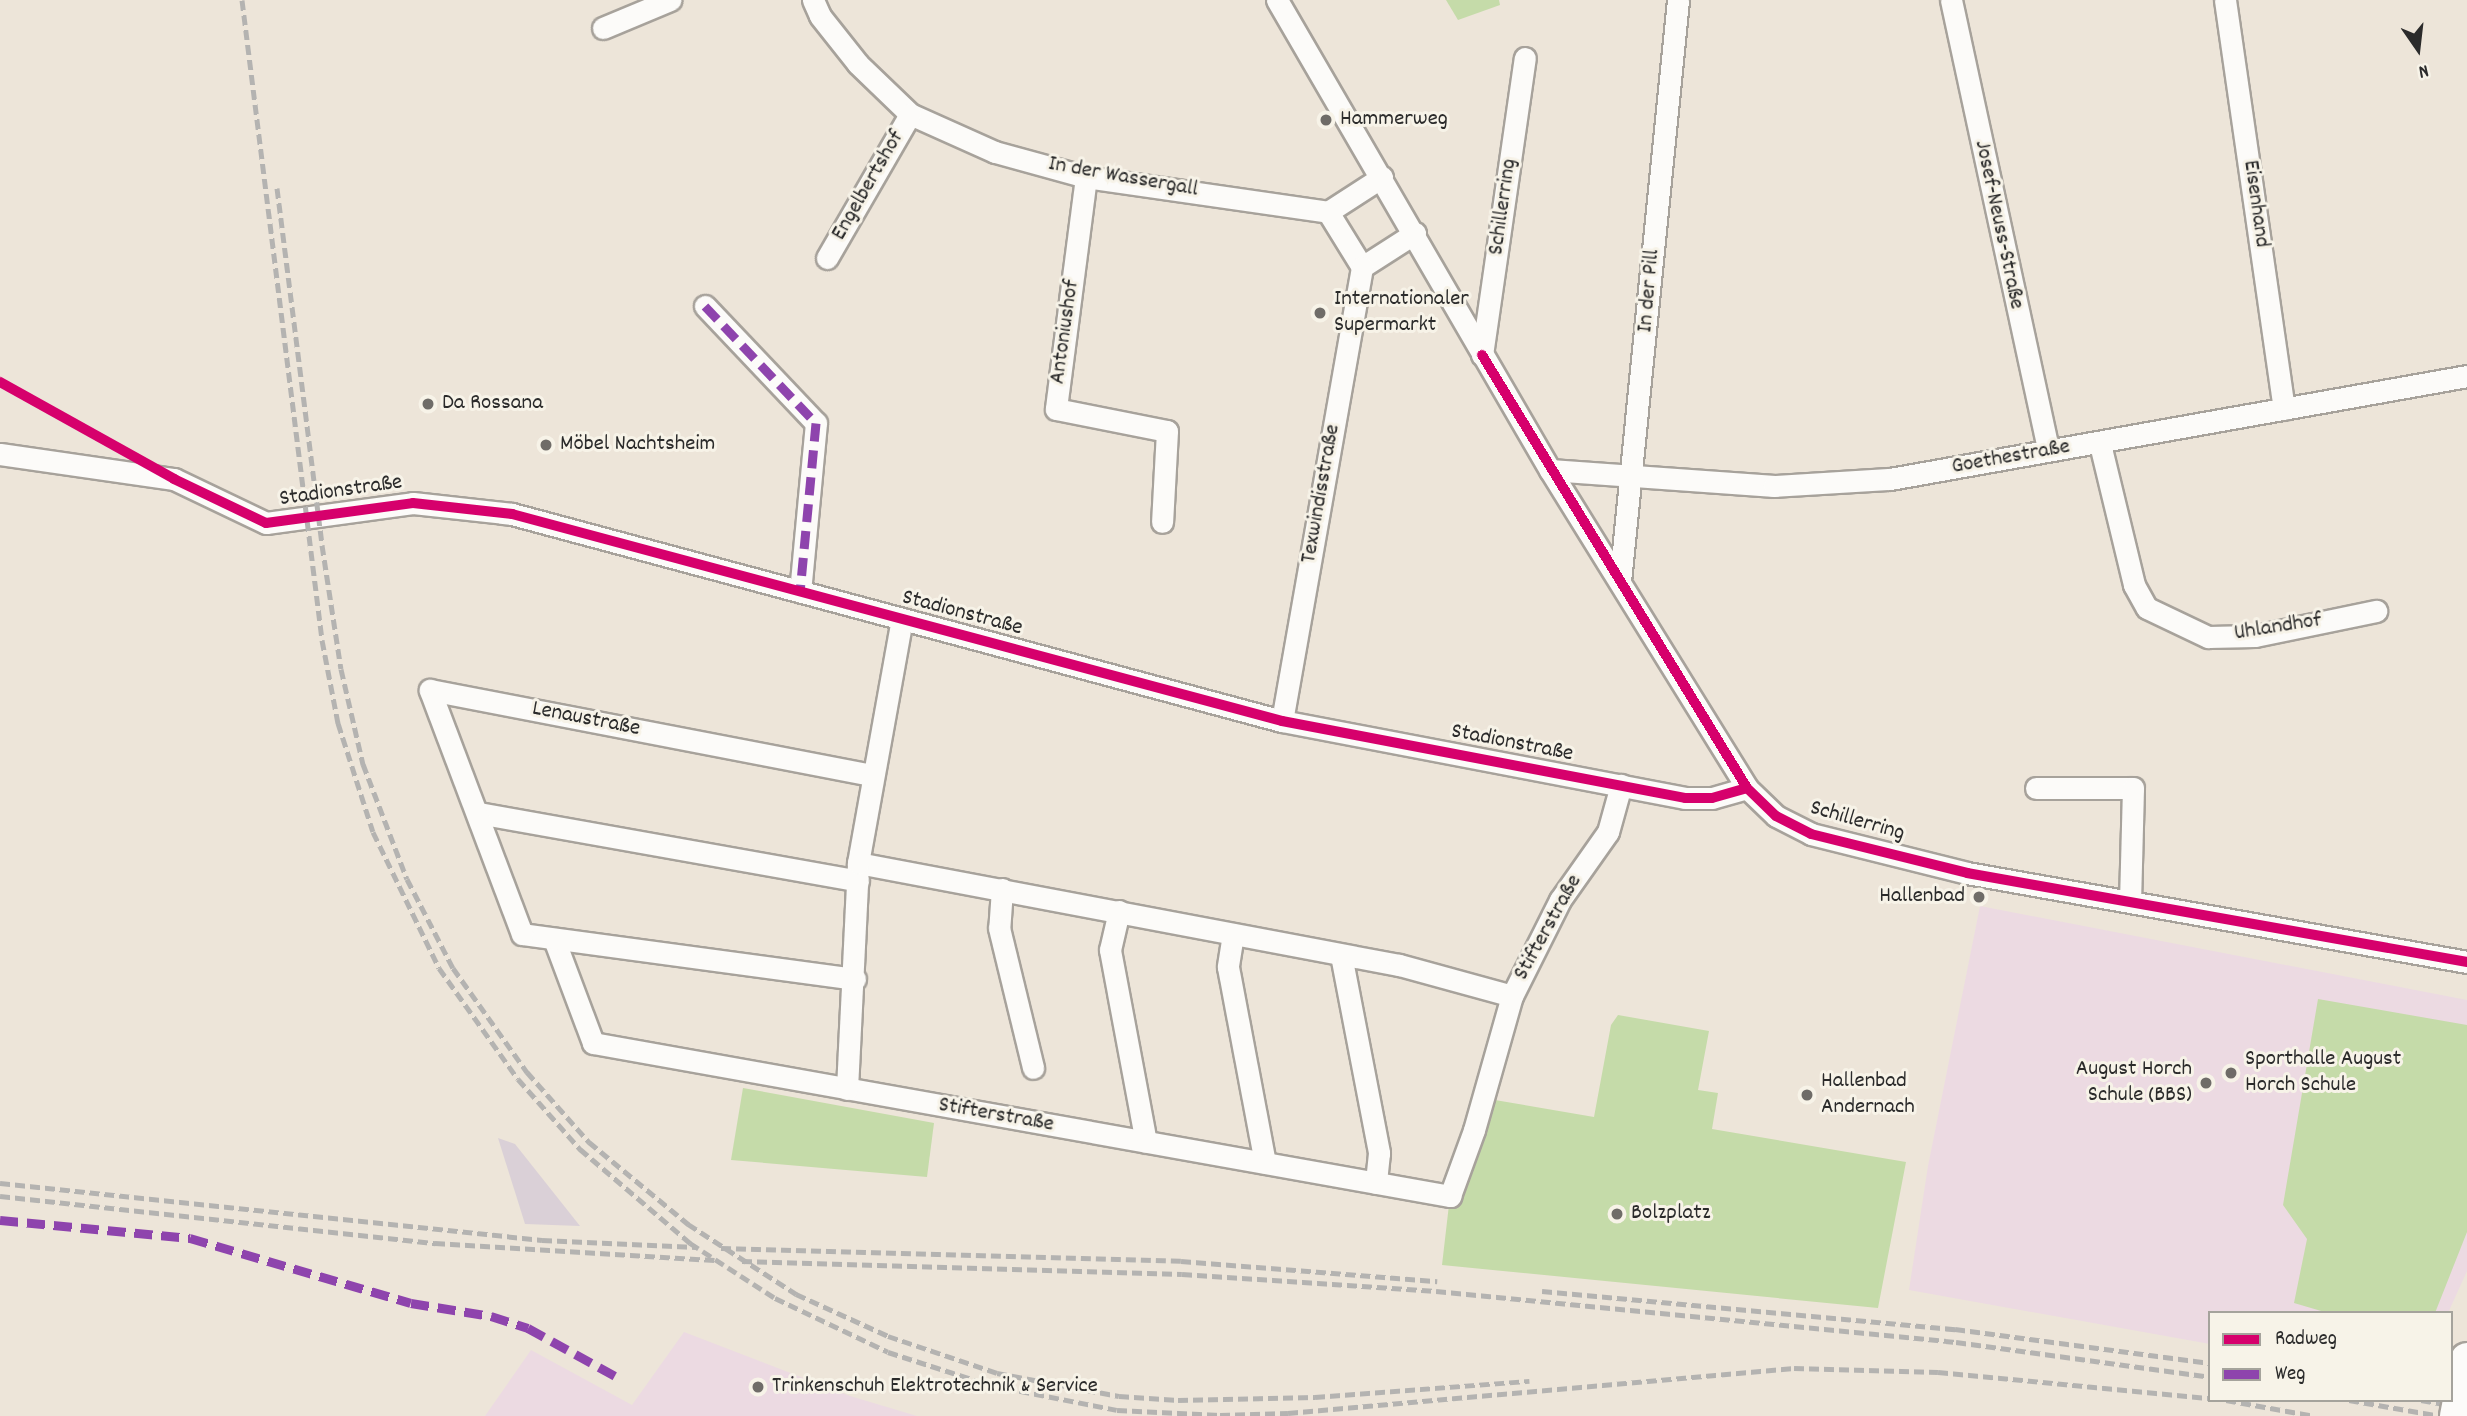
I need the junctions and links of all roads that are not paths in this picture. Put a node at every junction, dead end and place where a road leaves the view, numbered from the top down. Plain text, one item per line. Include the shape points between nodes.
1 (670, 0) edge
2 (813, 0) edge
3 (1277, 0) edge
4 (1678, 0) edge
5 (1951, 0) edge
6 (2225, 0) edge
7 (603, 29) dead end
8 (1525, 58) dead end
9 (910, 114) junction
10 (1086, 177) junction
11 (1382, 177) junction
12 (1328, 212) junction
13 (1415, 233) junction
14 (827, 258) dead end
15 (1362, 267) junction
16 (705, 306) dead end
17 (1482, 355) junction
18 (2467, 376) edge
19 (2284, 409) junction
20 (2100, 444) junction
21 (2048, 449) junction
22 (0, 454) edge
23 (1550, 470) junction
24 (1632, 476) junction
25 (1163, 523) dead end
26 (1620, 581) junction
27 (800, 591) junction
28 (2376, 611) dead end
29 (902, 619) junction
30 (1282, 721) junction
31 (871, 775) junction
32 (1621, 785) junction
33 (1747, 788) junction
34 (2036, 788) dead end
35 (478, 813) junction
36 (858, 872) junction
37 (1002, 889) junction
38 (2130, 901) junction
39 (1119, 911) junction
40 (1233, 934) junction
41 (554, 939) junction
42 (1341, 955) junction
43 (2467, 962) edge
44 (855, 979) junction
45 (1512, 996) junction
46 (1033, 1068) dead end
47 (847, 1089) junction
48 (1146, 1142) junction
49 (1265, 1163) junction
50 (1376, 1183) junction
51 (2467, 1359) edge
52 (2456, 1416) edge

1 - 7 street
2 - 9 street, In der Wassergall via 858,64
3 - 11 street, Schillerring
4 - 24 street, In der Pill
5 - 21 street, Josef-Neuss-Straße
6 - 19 street, Eisenhand
8 - 17 street, Schillerring
9 - 10 street, In der Wassergall via 995,152
9 - 14 street, Engelbertshof
10 - 12 street, In der Wassergall
10 - 25 street, Antoniushof via 1056,409 1167,431
11 - 12 street
11 - 13 street, Schillerring
12 - 15 street
13 - 15 street
13 - 17 street, Schillerring
15 - 30 street, Texwindisstraße
16 - 27 street via 816,423
17 - 23 street, Schillerring
18 - 19 street, Goethestraße
19 - 20 street, Goethestraße
20 - 21 street, Goethestraße
20 - 28 street, Uhlandhof via 2134,585 2147,608 2208,637 2255,636
21 - 24 street, Goethestraße via 1891,479 1773,486
22 - 27 street, Stadionstraße via 174,479 266,523 413,503 512,514
23 - 24 street, Goethestraße
23 - 26 street, Schillerring
24 - 26 street, In der Pill
26 - 33 street, Schillerring
27 - 29 street, Stadionstraße
29 - 30 street, Stadionstraße
29 - 31 street
30 - 32 street, Stadionstraße
31 - 35 street, Lenaustraße via 430,690
31 - 36 street
32 - 33 street, Stadionstraße via 1685,798 1712,798
32 - 45 street, Stifterstraße via 1608,832 1560,900
33 - 38 street, Schillerring via 1776,816 1811,834 1968,873
34 - 38 street via 2133,788
35 - 36 street
35 - 41 street, Lenaustraße via 522,934
36 - 37 street, Stifterstraße
36 - 44 street
37 - 39 street, Stifterstraße
37 - 46 street via 999,928
38 - 43 street, Schillerring
39 - 40 street, Stifterstraße
39 - 48 street via 1110,950
40 - 42 street, Stifterstraße
40 - 49 street via 1228,967
41 - 44 street, Lenaustraße
41 - 47 street via 593,1043
42 - 45 street, Stifterstraße via 1399,965
42 - 50 street via 1380,1153
44 - 47 street
45 - 50 street, Stifterstraße via 1450,1196
47 - 48 street, Stifterstraße
48 - 49 street, Stifterstraße
49 - 50 street, Stifterstraße
51 - 52 street, bridge

